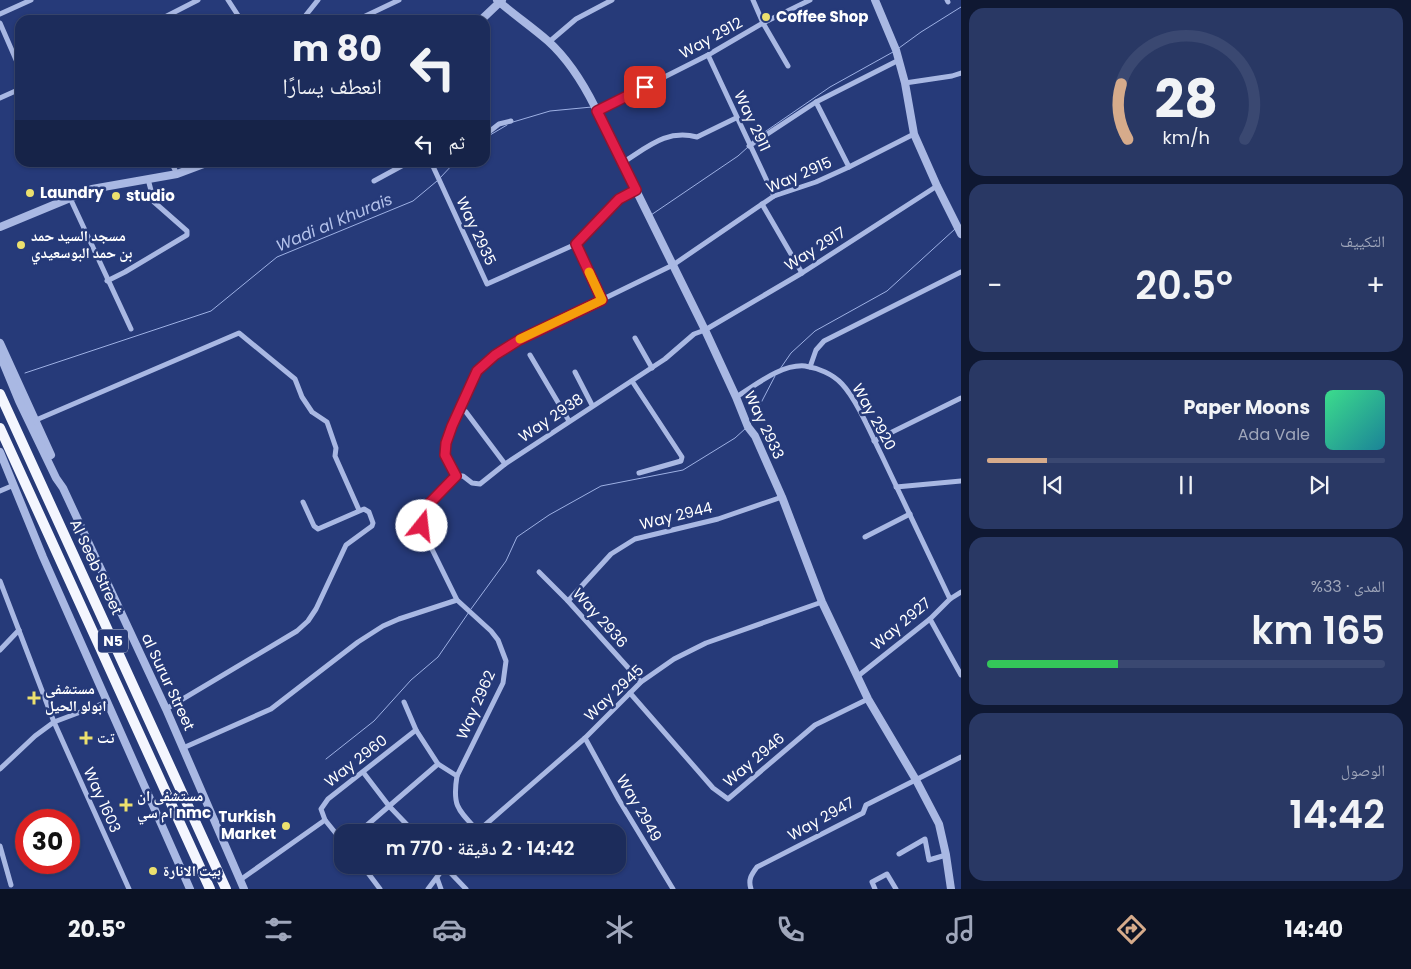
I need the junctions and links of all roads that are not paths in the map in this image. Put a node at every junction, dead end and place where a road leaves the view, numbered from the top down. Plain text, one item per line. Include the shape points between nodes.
1 (198, 0) edge
2 (318, 0) edge
3 (399, 0) edge
4 (612, 0) edge
5 (753, 0) edge
6 (810, 0) edge
7 (875, 0) edge
8 (28, 1) edge
9 (231, 1) edge
10 (499, 1) edge
11 (0, 14) edge
12 (169, 15) edge
13 (238, 15) edge
14 (306, 15) edge
15 (368, 15) edge
16 (486, 15) edge
17 (0, 23) edge
18 (763, 23) junction
19 (549, 42) junction
20 (708, 55) junction
21 (15, 58) edge
22 (899, 60) junction
23 (788, 66) dead end
24 (961, 73) edge
25 (905, 83) junction
26 (15, 91) edge
27 (0, 98) edge
28 (816, 102) junction
29 (597, 111) junction
30 (736, 118) junction
31 (511, 120) dead end
32 (490, 131) edge
33 (914, 134) junction
34 (749, 146) junction
35 (622, 163) junction
36 (174, 167) edge
37 (196, 167) edge
38 (400, 167) edge
39 (433, 167) edge
40 (849, 167) junction
41 (178, 174) junction
42 (148, 179) junction
43 (374, 181) dead end
44 (937, 186) junction
45 (636, 190) junction
46 (774, 196) junction
47 (70, 198) junction
48 (762, 204) junction
49 (0, 227) edge
50 (961, 234) edge
51 (576, 244) junction
52 (673, 265) junction
53 (961, 272) edge
54 (802, 273) junction
55 (108, 281) junction
56 (602, 300) junction
57 (131, 329) dead end
58 (705, 330) junction
59 (635, 338) dead end
60 (0, 343) edge
61 (530, 355) dead end
62 (0, 356) edge
63 (810, 367) junction
64 (652, 368) junction
65 (576, 372) dead end
66 (632, 381) junction
67 (12, 391) edge
68 (736, 397) junction
69 (961, 398) edge
70 (592, 405) junction
71 (466, 412) dead end
72 (36, 420) junction
73 (569, 421) junction
74 (0, 428) edge
75 (874, 441) junction
76 (0, 452) edge
77 (0, 459) edge
78 (505, 464) junction
79 (8, 471) junction
80 (639, 473) dead end
81 (456, 476) junction
82 (959, 481) edge
83 (14, 485) junction
84 (896, 487) junction
85 (63, 488) junction
86 (961, 488) edge
87 (0, 491) edge
88 (782, 497) junction
89 (302, 502) dead end
90 (360, 510) junction
91 (910, 514) junction
92 (865, 537) dead end
93 (539, 572) dead end
94 (1, 584) edge
95 (961, 592) edge
96 (950, 598) junction
97 (456, 600) junction
98 (568, 601) junction
99 (822, 602) junction
100 (930, 619) junction
101 (19, 630) junction
102 (0, 650) edge
103 (961, 675) edge
104 (858, 676) junction
105 (641, 682) junction
106 (630, 693) junction
107 (868, 699) junction
108 (108, 702) junction
109 (404, 702) dead end
110 (166, 709) junction
111 (54, 722) junction
112 (416, 730) junction
113 (586, 738) junction
114 (183, 748) junction
115 (961, 757) edge
116 (438, 764) junction
117 (1, 766) edge
118 (363, 772) junction
119 (457, 776) junction
120 (916, 780) junction
121 (389, 806) junction
122 (325, 820) junction
123 (368, 824) edge
124 (406, 824) edge
125 (471, 824) edge
126 (486, 824) edge
127 (334, 831) edge
128 (0, 846) edge
129 (899, 854) dead end
130 (946, 855) junction
131 (369, 874) edge
132 (440, 874) edge
133 (452, 874) edge
134 (437, 878) junction
135 (240, 880) junction
136 (11, 885) dead end
137 (129, 889) edge
138 (190, 889) edge
139 (210, 889) edge
140 (226, 889) edge
141 (244, 889) edge
142 (380, 889) edge
143 (428, 889) edge
144 (441, 889) edge
145 (466, 889) edge
146 (673, 889) edge
147 (751, 889) edge
148 (874, 889) edge
149 (896, 889) edge
150 (951, 889) edge

1 - 12 street
2 - 14 street
3 - 15 street
4 - 19 street via 576,19
5 - 18 street
6 - 18 street, Way 2912
7 - 22 street
8 - 11 street
9 - 13 street
10 - 16 street
10 - 19 street, Way 2933
17 - 21 street
18 - 20 street, Way 2912
18 - 23 street
19 - 29 street, Way 2933 via 585,87
20 - 29 street, Way 2912
20 - 30 street, Way 2911
22 - 25 street
22 - 28 street
24 - 25 street
25 - 33 street
26 - 27 street
28 - 34 street
28 - 40 street
29 - 35 street, Way 2933
30 - 34 street, Way 2911
30 - 35 street via 697,137 684,134 667,136
31 - 32 street
33 - 40 street, Way 2915
33 - 44 street
34 - 46 street, Way 2911
35 - 45 street, Way 2933
36 - 41 street
37 - 41 street
38 - 43 street
39 - 51 street, Way 2935 via 487,284
40 - 46 street, Way 2915
41 - 42 street
42 - 47 street via 92,188
42 - 55 street via 154,202 187,234
44 - 50 street
44 - 54 street, Way 2917
45 - 51 street, Way 2935 via 619,199
45 - 52 street, Way 2933
46 - 48 street, Way 2915
47 - 49 street
47 - 55 street
48 - 52 street, Way 2915
48 - 54 street
51 - 56 street
52 - 56 street, Way 2915
52 - 58 street, Way 2933
53 - 63 street via 824,341 816,350
54 - 58 street, Way 2917
55 - 57 street
56 - 81 street, Way 2915 via 519,340 477,371 446,443 445,455
58 - 64 street, Way 2938 via 694,334
58 - 68 street, Way 2933
59 - 64 street
60 - 67 street, al Surur Street
61 - 73 street
62 - 67 street, al Surur Street
63 - 68 street, Way 2920 via 783,370
63 - 75 street, Way 2920 via 841,382
64 - 66 street, Way 2938
65 - 70 street
66 - 70 street, Way 2938
66 - 80 street via 682,457 680,461
67 - 72 street, al Surur Street
67 - 85 street, al Surur Street
67 - 140 highway, Al Seeb Street / N5
68 - 88 street, Way 2933
69 - 75 street
70 - 73 street, Way 2938
71 - 78 street
72 - 85 street, al Surur Street
72 - 90 street via 239,334 294,378 312,412 326,422 336,448 335,456
73 - 78 street, Way 2938
74 - 139 highway, Al Seeb Street / N5
75 - 84 street, Way 2920
76 - 79 street
77 - 79 street
78 - 81 street, Way 2938 via 480,484
79 - 83 street
81 - 97 street, Way 2962 via 421,516 423,531
82 - 84 street
82 - 86 street
83 - 87 street
83 - 108 street
84 - 91 street, Way 2920
85 - 110 street, al Surur Street
88 - 98 street, Way 2944 via 718,519 635,539 612,554
88 - 99 street, Way 2933
89 - 90 street via 318,529
90 - 110 street via 369,512 373,524 346,545 308,621 297,631
91 - 92 street
91 - 96 street, Way 2920
93 - 98 street, Way 2936
94 - 101 street, Way 1603
95 - 96 street, Way 2927
96 - 100 street, Way 2927
97 - 114 street via 383,626 271,708
97 - 119 street, Way 2962 via 491,631 506,661 503,683
98 - 105 street, Way 2936
99 - 104 street, Way 2933
99 - 105 street, Way 2945 via 689,650
100 - 103 street
100 - 104 street, Way 2927
101 - 102 street
101 - 111 street, Way 1603
104 - 107 street, Way 2933
105 - 106 street, Way 2945
106 - 107 street, Way 2946 via 713,788 728,799 815,725
106 - 113 street, Way 2945
107 - 120 street, Way 2933
108 - 111 street
108 - 138 street
109 - 112 street
110 - 114 street, al Surur Street
111 - 117 street
111 - 137 street, Way 1603
112 - 116 street
112 - 118 street, Way 2960
113 - 126 street, Way 2945
113 - 146 street, Way 2949
114 - 135 street, al Surur Street
115 - 120 street, Way 2947
116 - 119 street
116 - 121 street
118 - 121 street
118 - 122 street, Way 2960 via 328,799 321,810
119 - 125 street, Way 2962 via 456,805
120 - 130 street, Way 2933 via 939,824
120 - 147 street, Way 2947 via 866,805 863,813 757,867 749,882
121 - 123 street
121 - 124 street
122 - 127 street
122 - 135 street
128 - 136 street
129 - 130 street via 926,840 929,860
130 - 150 street, Way 2933
131 - 142 street
132 - 134 street
133 - 145 street
134 - 143 street
134 - 144 street
135 - 141 street, al Surur Street
148 - 149 street via 872,882 887,874

